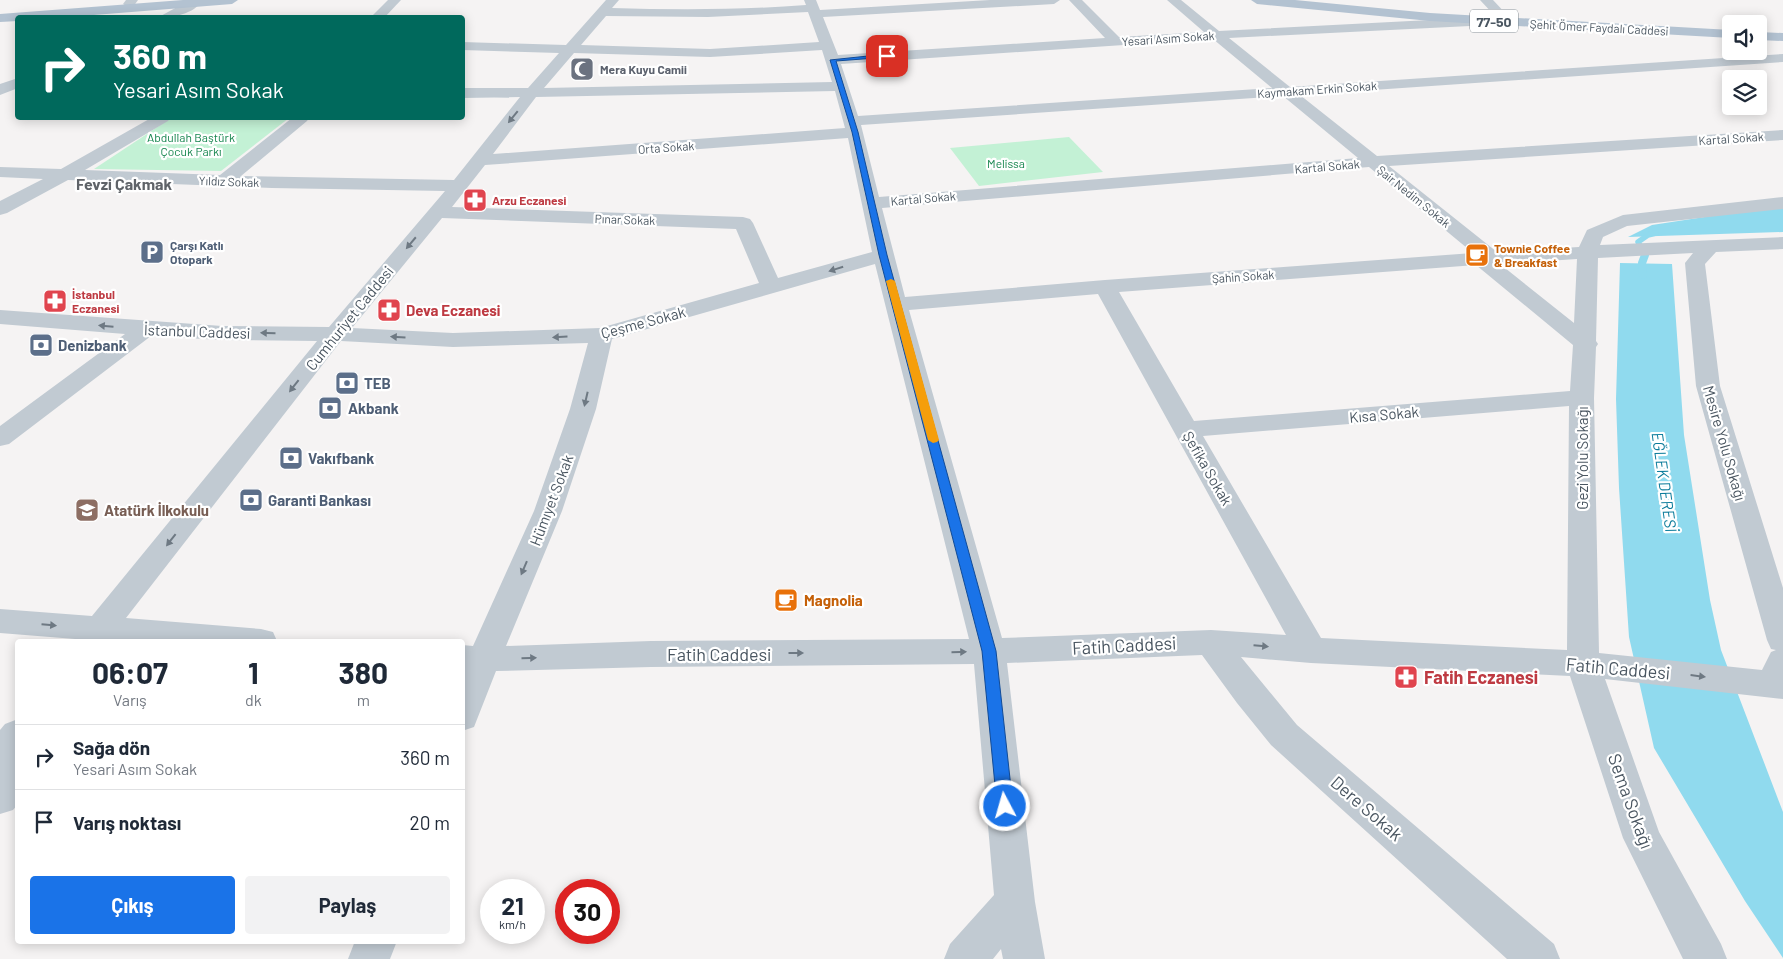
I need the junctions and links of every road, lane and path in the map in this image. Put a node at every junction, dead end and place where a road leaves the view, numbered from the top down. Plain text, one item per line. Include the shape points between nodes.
1 (173, 0) edge
2 (232, 0) edge
3 (395, 0) edge
4 (1054, 0) edge
5 (1075, 0) edge
6 (1173, 0) edge
7 (1258, 0) edge
8 (1309, 0) edge
9 (1486, 0) edge
10 (131, 2) edge
11 (195, 2) edge
12 (608, 6) edge
13 (812, 7) edge
14 (168, 15) edge
15 (379, 15) edge
16 (0, 16) edge
17 (1496, 19) junction
18 (1722, 28) edge
19 (1767, 30) edge
20 (1783, 31) edge
21 (1722, 33) edge
22 (1216, 35) junction
23 (1767, 36) edge
24 (1783, 37) edge
25 (1115, 41) junction
26 (465, 46) edge
27 (571, 48) junction
28 (829, 53) junction
29 (1783, 58) edge
30 (15, 84) edge
31 (841, 86) junction
32 (1284, 90) junction
33 (0, 91) edge
34 (533, 91) junction
35 (15, 92) edge
36 (465, 92) edge
37 (159, 120) edge
38 (299, 120) edge
39 (853, 126) junction
40 (1783, 135) edge
41 (478, 160) junction
42 (1372, 162) junction
43 (0, 172) edge
44 (64, 175) junction
45 (224, 181) junction
46 (459, 186) junction
47 (871, 202) junction
48 (1783, 203) edge
49 (0, 209) edge
50 (437, 212) junction
51 (1783, 243) edge
52 (1710, 246) junction
53 (1588, 251) junction
54 (883, 255) junction
55 (1486, 259) junction
56 (1105, 286) junction
57 (772, 288) junction
58 (897, 304) junction
59 (0, 317) edge
60 (146, 329) junction
61 (335, 334) junction
62 (601, 335) junction
63 (1586, 344) junction
64 (1582, 398) junction
65 (7, 428) edge
66 (1186, 429) junction
67 (0, 621) edge
68 (95, 635) edge
69 (183, 638) edge
70 (209, 639) edge
71 (1783, 640) edge
72 (1211, 642) junction
73 (1311, 650) junction
74 (989, 651) junction
75 (473, 659) edge
76 (1599, 665) junction
77 (1780, 685) edge
78 (465, 700) edge
79 (15, 738) edge
80 (0, 756) edge
81 (15, 780) edge
82 (0, 798) edge
83 (1015, 902) junction
84 (375, 944) edge
85 (369, 959) edge
86 (965, 959) edge
87 (1024, 959) edge
88 (1539, 959) edge
89 (1706, 959) edge

1 - 10 main road
2 - 11 main road
3 - 15 street
4 - 13 street
5 - 25 street
6 - 22 street, Şair Nedim Sokak
7 - 17 main road, Şehit Ömer Faydalı Caddesi / 77-50 via 1430,18
8 - 17 main road, Şehit Ömer Faydalı Caddesi / 77-50
9 - 17 street
10 - 16 main road
11 - 14 street
11 - 16 main road
12 - 13 street via 691,14 741,14
12 - 27 street, Cumhuriyet Caddesi
13 - 28 street
17 - 18 main road, Şehit Ömer Faydalı Caddesi / 77-50
17 - 21 main road, Şehit Ömer Faydalı Caddesi / 77-50
17 - 22 street, Yesari Asım Sokak
19 - 20 main road
22 - 25 street, Yesari Asım Sokak
22 - 32 street, Şair Nedim Sokak
23 - 24 main road
25 - 28 street, Yesari Asım Sokak
26 - 27 street, Yesari Asım Sokak
27 - 28 street, Yesari Asım Sokak via 640,52
27 - 34 street, Cumhuriyet Caddesi
28 - 31 street
29 - 32 street, Kaymakam Erkin Sokak
30 - 33 street
31 - 34 street
31 - 39 street
32 - 39 street, Kaymakam Erkin Sokak
32 - 42 street, Şair Nedim Sokak
33 - 35 street
34 - 36 street
34 -> 41 street, Cumhuriyet Caddesi
37 - 44 street
38 - 45 street
39 - 41 street, Orta Sokak
39 - 47 street
40 - 42 street, Kartal Sokak
41 - 46 street, Cumhuriyet Caddesi
42 - 47 street, Kartal Sokak
42 - 55 street, Şair Nedim Sokak
43 - 44 street, Yıldız Sokak
44 - 45 street, Yıldız Sokak
44 - 49 street
45 - 46 street, Yıldız Sokak
46 - 50 street, Cumhuriyet Caddesi
47 - 54 street
48 - 53 street via 1623,221 1594,234
50 - 57 street, Pınar Sokak via 743,223
50 -> 61 street, Cumhuriyet Caddesi
51 - 52 street, Şahin Sokak
52 - 53 street, Şahin Sokak
52 - 71 street, Mesire Yolu Sokağı via 1695,263 1708,386
53 - 55 street, Şahin Sokak
53 - 63 street, Gezi Yolu Sokağı
54 -> 57 street, Çeşme Sokak
54 - 58 street
55 - 56 street, Şahin Sokak
55 - 63 street, Şair Nedim Sokak
56 - 58 street, Şahin Sokak
56 - 66 street, Şefika Sokak
57 - 62 street, Çeşme Sokak
58 - 74 street
60 -> 59 street, İstanbul Caddesi
61 -> 60 street, İstanbul Caddesi
60 - 65 street
62 -> 61 street, Çeşme Sokak via 453,340
61 -> 68 street, Cumhuriyet Caddesi
62 -> 75 street, Hümıyet Sokak via 584,409 548,512
63 - 64 street, Gezi Yolu Sokağı
64 - 66 street, Kısa Sokak
64 - 76 street, Gezi Yolu Sokağı
66 - 73 street, Şefika Sokak
67 -> 68 street
68 - 69 street
69 - 70 street
72 -> 73 street, Fatih Caddesi
72 - 74 street, Fatih Caddesi
72 - 88 street, Dere Sokak via 1284,735
73 - 76 street, Fatih Caddesi
75 -> 74 street, Fatih Caddesi
74 - 83 street
75 - 78 street, Hümıyet Sokak
76 -> 77 street, Fatih Caddesi
76 - 89 street, Sema Sokağı via 1642,838
79 - 80 street
81 - 82 street
83 - 86 street
83 - 87 street
84 - 85 street

